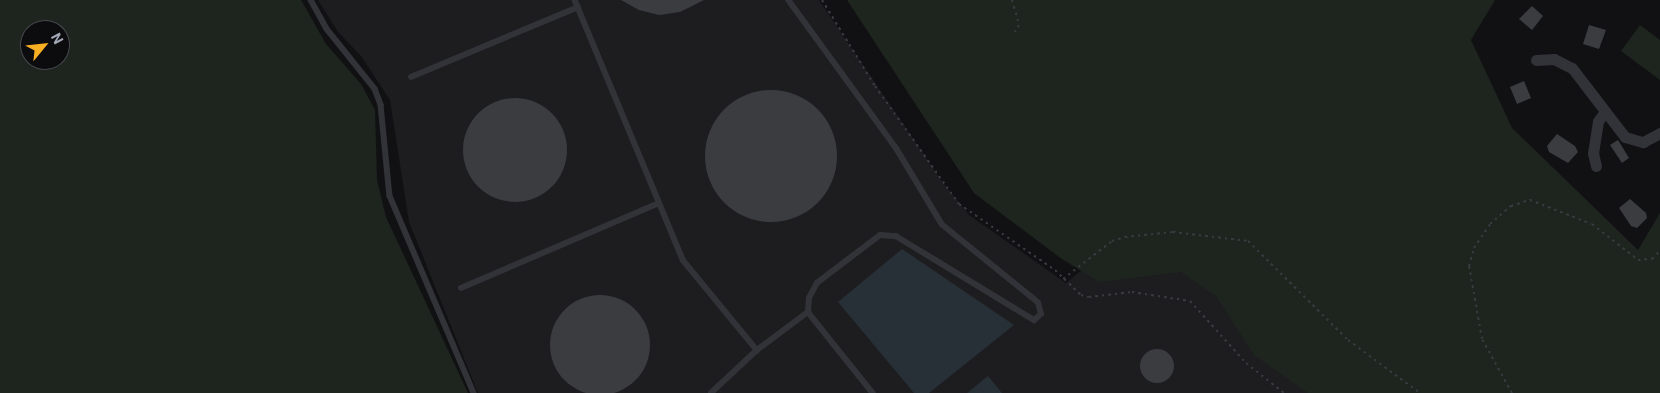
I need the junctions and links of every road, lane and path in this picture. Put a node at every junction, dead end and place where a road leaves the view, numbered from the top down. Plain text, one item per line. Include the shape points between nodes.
1 (311, 0) edge
2 (576, 0) edge
3 (788, 0) edge
4 (822, 0) edge
5 (1012, 0) edge
6 (578, 8) junction
7 (1014, 32) dead end
8 (1536, 60) dead end
9 (411, 77) dead end
10 (1604, 113) junction
11 (1660, 133) edge
12 (1596, 166) dead end
13 (659, 203) junction
14 (1660, 251) edge
15 (1063, 279) junction
16 (461, 288) dead end
17 (808, 312) junction
18 (757, 350) junction
19 (474, 393) edge
20 (711, 393) edge
21 (873, 393) edge
22 (1284, 393) edge
23 (1420, 393) edge
24 (1512, 393) edge

1 - 19 lane via 327,29 375,89 381,105 390,196
2 - 6 lane
3 - 17 lane via 897,150 942,224 1038,303 1042,314 1034,320 896,236 880,235 816,283 808,298
4 - 15 path via 875,86 959,204
5 - 7 path via 1019,25
6 - 9 lane
6 - 13 lane
8 - 10 street via 1554,59 1572,68
10 - 11 street via 1618,131 1634,141 1643,142
10 - 12 street via 1598,121 1593,153
13 - 16 lane
13 - 18 lane via 683,260
14 - 24 path via 1652,259 1638,260 1592,224 1530,200 1511,206 1490,224 1474,248 1469,266 1482,339
15 - 22 path via 1089,297 1132,292 1190,301 1246,363
15 - 23 path via 1112,241 1125,236 1173,232 1248,241 1348,340
17 - 18 lane
17 - 21 lane
18 - 20 lane

